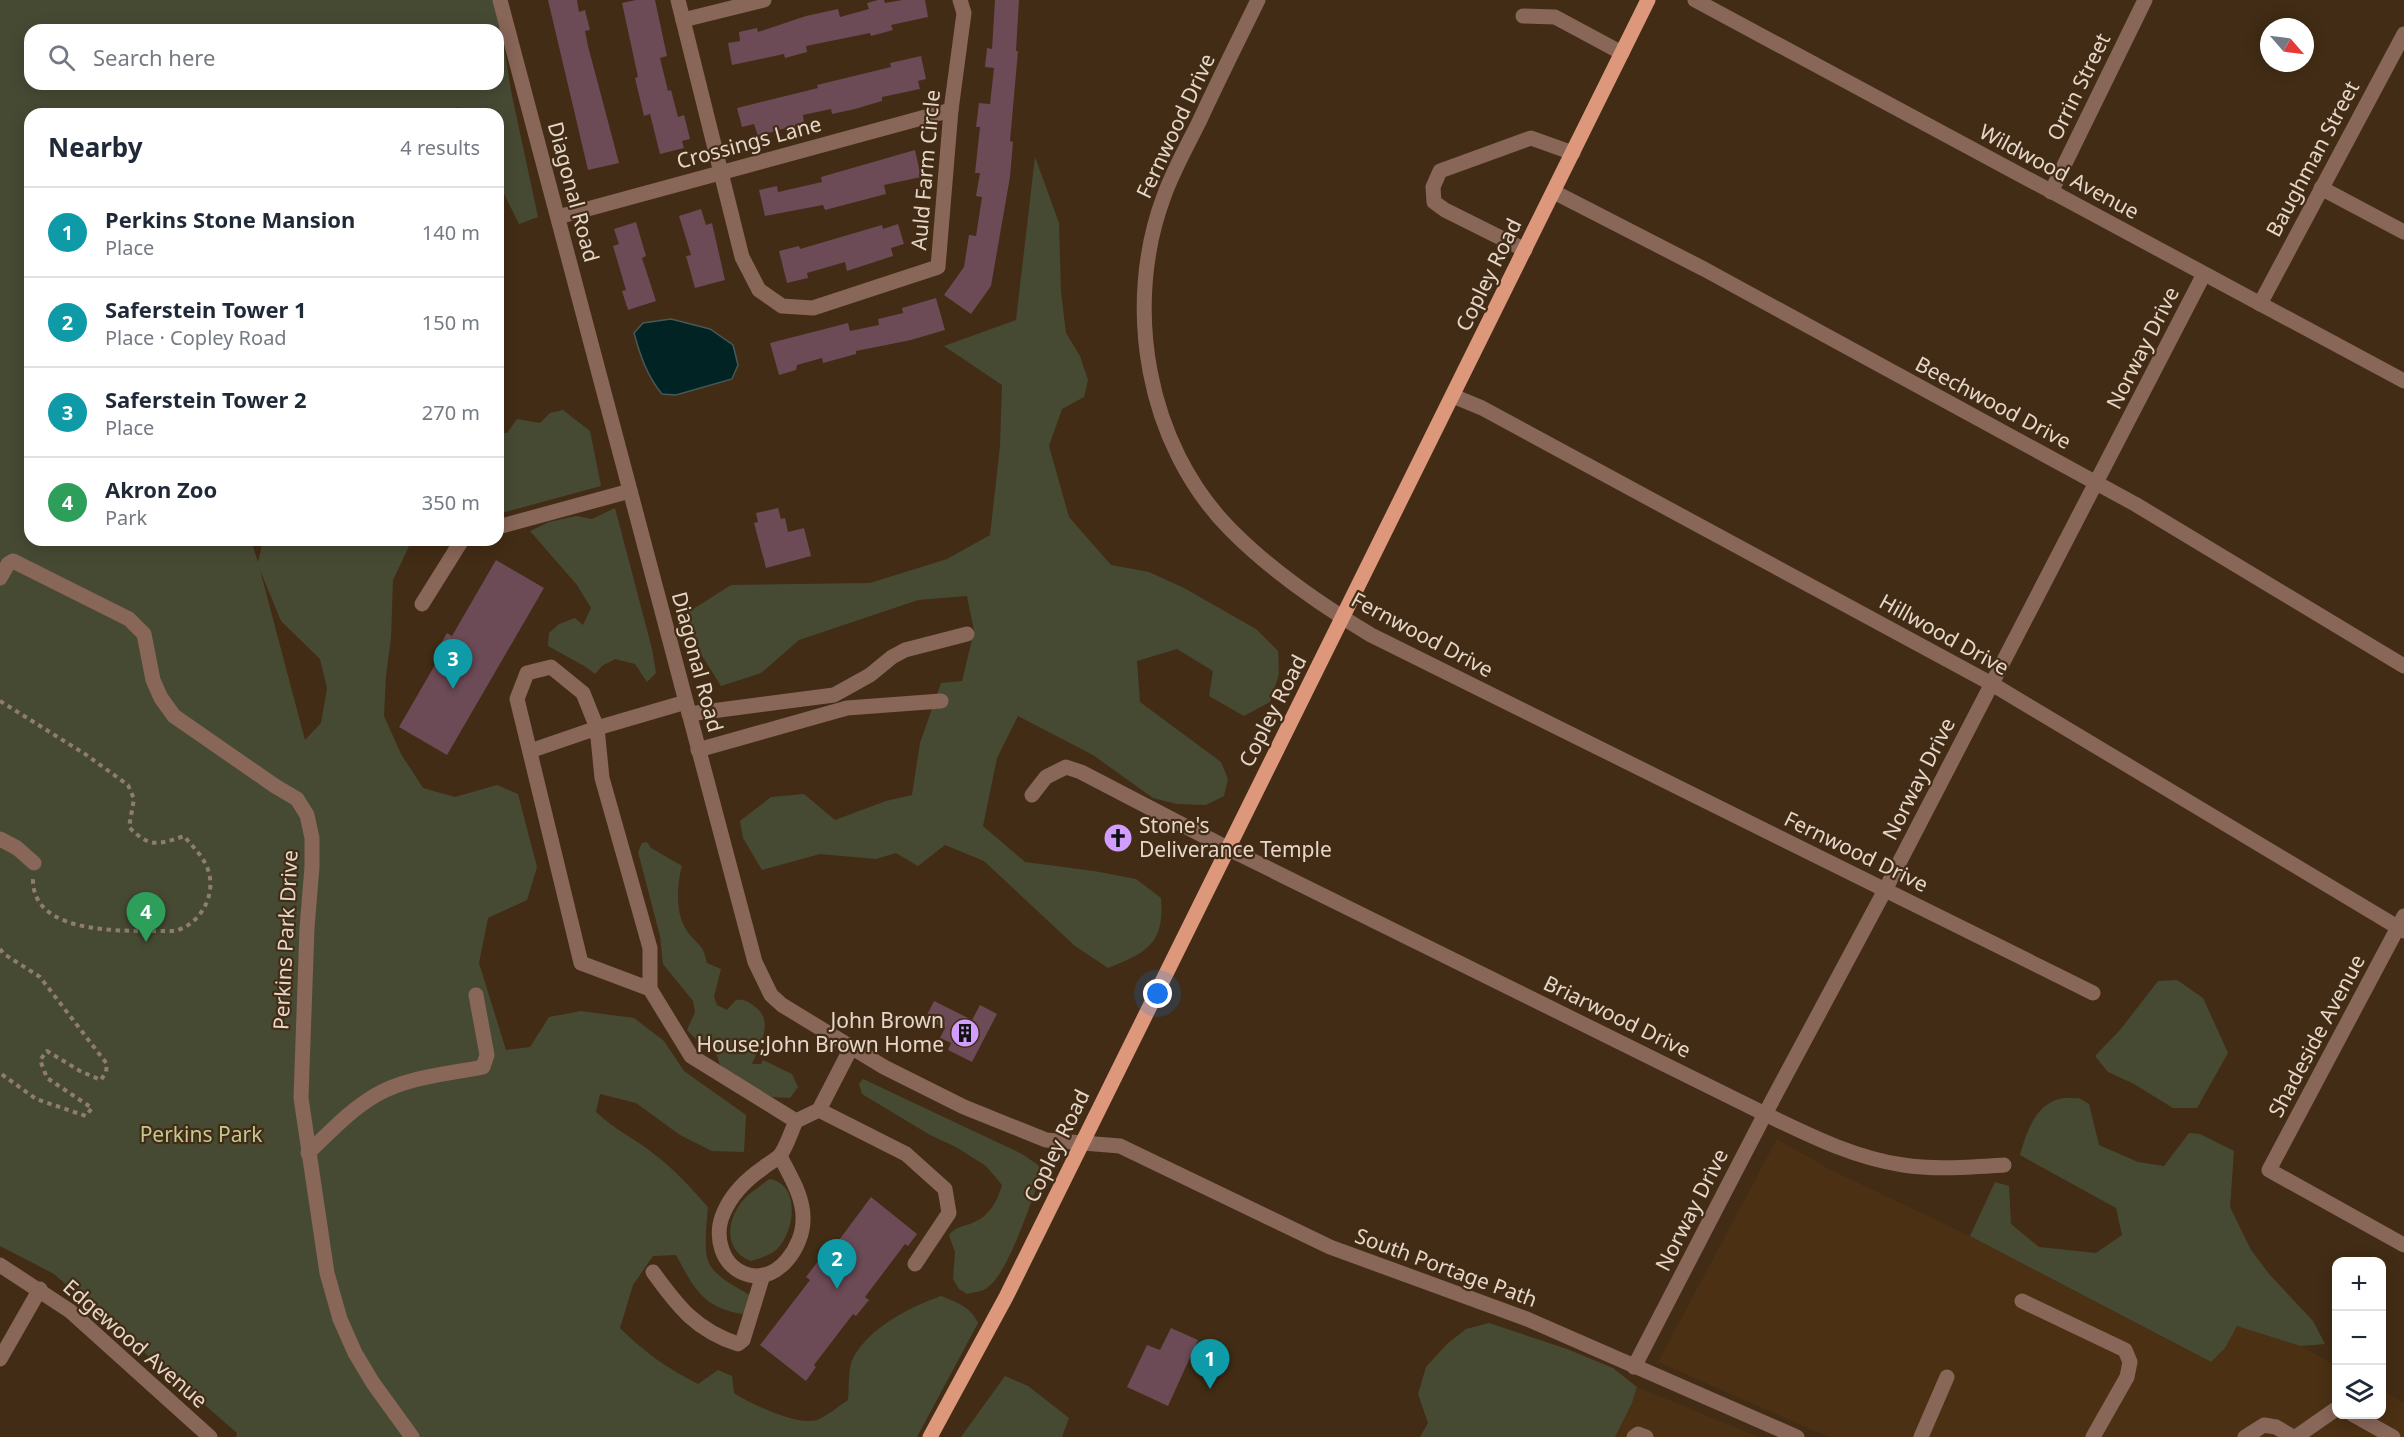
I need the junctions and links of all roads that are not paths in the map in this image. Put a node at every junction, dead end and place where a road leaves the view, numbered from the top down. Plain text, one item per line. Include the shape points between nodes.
1 (500, 0) edge
2 (678, 0) edge
3 (764, 0) edge
4 (960, 0) edge
5 (1258, 0) edge
6 (1648, 0) edge
7 (1695, 0) edge
8 (2145, 0) edge
9 (1523, 16) dead end
10 (683, 20) junction
11 (2404, 34) edge
12 (1622, 53) junction
13 (951, 110) junction
14 (1573, 153) junction
15 (721, 173) junction
16 (2321, 188) junction
17 (1554, 192) junction
18 (2050, 192) junction
19 (558, 217) junction
20 (2404, 232) edge
21 (1525, 250) junction
22 (2204, 274) junction
23 (2260, 304) junction
24 (2404, 381) edge
25 (1453, 396) junction
26 (2097, 483) junction
27 (630, 491) junction
28 (504, 525) edge
29 (458, 546) edge
30 (0, 578) edge
31 (422, 604) dead end
32 (1344, 618) junction
33 (967, 634) dead end
34 (2404, 666) edge
35 (1992, 684) junction
36 (941, 701) dead end
37 (687, 708) junction
38 (597, 728) junction
39 (698, 750) junction
40 (530, 751) junction
41 (1032, 795) dead end
42 (0, 839) edge
43 (1227, 848) junction
44 (34, 863) road end
45 (1885, 890) junction
46 (2402, 925) edge
47 (650, 989) junction
48 (2093, 993) dead end
49 (476, 995) dead end
50 (851, 1048) junction
51 (819, 1110) junction
52 (1765, 1114) junction
53 (796, 1121) junction
54 (1082, 1144) junction
55 (308, 1153) junction
56 (780, 1156) junction
57 (2004, 1165) dead end
58 (2404, 1245) edge
59 (915, 1264) dead end
60 (0, 1265) edge
61 (653, 1272) dead end
62 (763, 1275) junction
63 (40, 1289) junction
64 (2022, 1300) dead end
65 (0, 1359) edge
66 (1634, 1367) junction
67 (1947, 1377) dead end
68 (2332, 1412) edge
69 (2361, 1419) edge
70 (210, 1437) edge
71 (412, 1437) edge
72 (930, 1437) edge
73 (1634, 1437) edge
74 (1646, 1437) edge
75 (1797, 1437) edge
76 (1921, 1437) edge
77 (2093, 1437) edge
78 (2245, 1437) edge
79 (2295, 1437) edge
80 (2393, 1437) edge

1 - 19 street, Diagonal Road
2 - 10 street, Auld Farm Circle
3 - 10 street
4 - 13 street, Auld Farm Circle via 964,13
5 - 32 street, Fernwood Drive via 1164,195 1148,254 1145,340 1159,409 1199,490 1251,550
6 - 12 main road, Copley Road
7 - 18 street, Wildwood Avenue
8 - 18 street, Orrin Street
9 - 12 street via 1555,17
10 - 15 street, Auld Farm Circle
11 - 16 street, Baughman Street
12 - 14 main road, Copley Road
13 - 15 street, Crossings Lane
13 - 15 street, Auld Farm Circle via 938,267 813,308 782,306 759,290 742,256
14 - 17 main road, Copley Road
14 - 21 street via 1531,138 1440,171 1432,187 1434,202 1445,210
15 - 19 street, Crossings Lane
16 - 20 street
16 - 23 street, Baughman Street
17 - 21 main road, Copley Road
17 - 26 street, Beechwood Drive
18 - 22 street, Wildwood Avenue
19 - 27 street, Diagonal Road
21 - 25 main road, Copley Road
22 - 23 street, Wildwood Avenue
22 - 26 street, Norway Drive
23 - 24 street, Wildwood Avenue
25 - 32 main road, Copley Road
25 - 35 street, Hillwood Drive via 1482,408
26 - 34 street, Beechwood Drive
26 - 35 street, Norway Drive
27 - 28 street
27 - 37 street, Diagonal Road
29 - 31 street
30 - 55 street, Perkins Park Drive via 13,561 129,620 144,634 153,680 174,716 297,799 307,815 312,867 301,1064
32 - 43 main road, Copley Road
32 - 45 street, Fernwood Drive via 1371,635
33 - 37 street via 905,650 834,695
35 - 45 street, Norway Drive
35 - 46 street, Hillwood Drive
36 - 39 street via 847,708
37 - 38 street
37 - 39 street, Diagonal Road
38 - 40 street
38 - 40 street via 583,693 551,667 527,673 518,699
38 - 47 street via 603,777 650,948
39 - 50 street, Diagonal Road via 762,980 782,1005
40 - 47 street via 581,963
41 - 43 street, Briarwood Drive via 1046,777 1066,767
42 - 44 street
43 - 52 street, Briarwood Drive
43 - 54 main road, Copley Road
45 - 48 street, Fernwood Drive
45 - 52 street, Norway Drive
46 - 58 street, Shadeside Avenue via 2269,1170
47 - 53 street via 691,1056
49 - 55 street via 487,1055 483,1067 416,1080 377,1095 347,1116
50 - 51 street
50 - 54 street, Diagonal Road via 964,1107 1046,1140
51 - 53 street
51 - 59 street via 906,1154 945,1189 950,1214
52 - 57 street, Briarwood Drive via 1856,1154 1902,1165
52 - 66 street, Norway Drive
53 - 56 street
54 - 66 street, South Portage Path via 1120,1146 1330,1247 1527,1319
54 - 72 main road, Copley Road
55 - 71 street, Perkins Park Drive via 327,1273 340,1319 373,1383
56 - 62 street via 798,1190 804,1220 799,1245 780,1268
56 - 62 street via 739,1187 723,1213 718,1238 723,1255 734,1268 749,1275
60 - 63 street, Edgewood Avenue
61 - 62 street via 699,1325 738,1344 743,1340
63 - 65 street
63 - 70 street, Edgewood Avenue via 70,1311
64 - 77 street via 2125,1350 2130,1362 2127,1377
66 - 75 street, South Portage Path
67 - 76 street
68 - 79 street
69 - 80 street
73 - 74 street
78 - 79 street via 2265,1425

